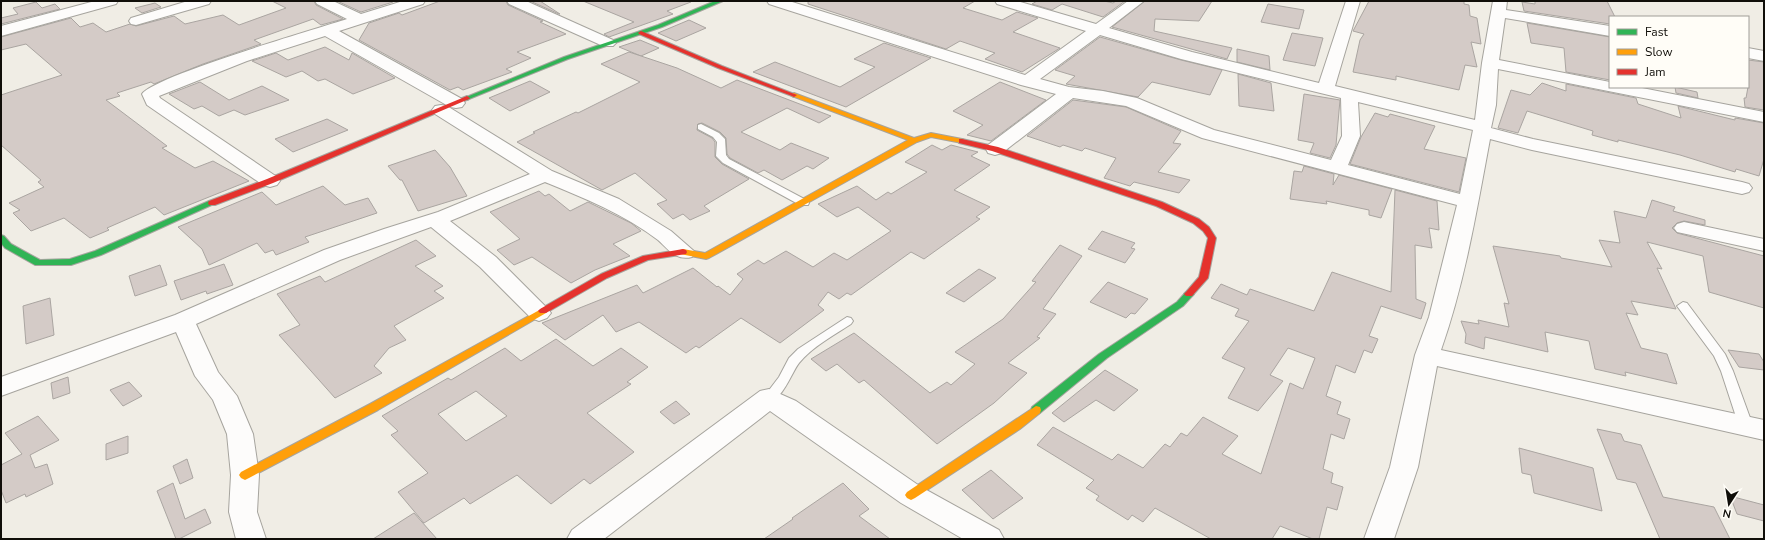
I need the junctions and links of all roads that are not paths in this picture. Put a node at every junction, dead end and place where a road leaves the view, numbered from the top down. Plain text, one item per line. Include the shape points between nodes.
1 (111, 1) edge
2 (204, 1) edge
3 (322, 1) edge
4 (418, 1) edge
5 (514, 1) edge
6 (720, 1) edge
7 (774, 1) edge
8 (1002, 1) edge
9 (1137, 1) edge
10 (1353, 1) edge
11 (1499, 7) edge
12 (361, 20) junction
13 (136, 21) dead end
14 (1609, 30) edge
15 (1, 31) edge
16 (327, 31) junction
17 (1098, 31) junction
18 (641, 33) junction
19 (608, 43) junction
20 (1749, 53) edge
21 (1764, 56) edge
22 (1490, 63) junction
23 (1028, 81) junction
24 (1609, 87) edge
25 (1616, 88) edge
26 (1325, 90) junction
27 (1069, 92) junction
28 (1349, 96) junction
29 (448, 107) junction
30 (1764, 117) edge
31 (700, 127) dead end
32 (1482, 130) junction
33 (914, 140) junction
34 (995, 150) junction
35 (1337, 167) junction
36 (545, 175) junction
37 (270, 181) junction
38 (1742, 188) dead end
39 (1468, 202) junction
40 (804, 203) junction
41 (434, 219) junction
42 (1684, 228) dead end
43 (1, 238) edge
44 (1764, 245) edge
45 (684, 252) junction
46 (1683, 306) dead end
47 (539, 313) junction
48 (183, 321) junction
49 (847, 321) dead end
50 (1427, 355) junction
51 (1, 387) edge
52 (769, 398) junction
53 (1755, 428) edge
54 (245, 474) junction
55 (911, 495) junction
56 (251, 539) edge
57 (582, 539) edge
58 (989, 539) edge
59 (1379, 539) edge

1 - 15 street
2 - 13 street
3 - 12 street
4 - 12 street
5 - 19 street
6 - 18 street
7 - 23 street
8 - 17 street
9 - 17 street
10 - 26 street
11 - 14 street
11 - 22 street
12 - 16 street
16 - 29 street
16 - 37 street via 241,58 150,94 152,101
17 - 23 street
17 - 26 street
18 - 19 street
18 - 33 street via 727,70
19 - 29 street
20 - 21 street
22 - 24 street
22 - 32 street via 1487,106
23 - 27 street
25 - 30 street
26 - 28 street
27 - 34 street
27 - 35 street via 1131,102 1208,134
28 - 32 street
28 - 35 street via 1352,136
29 - 36 street
29 - 37 street
31 - 40 lane via 722,141 721,156 726,161
32 - 38 street via 1532,144
32 - 39 street
33 - 34 street via 931,135
33 - 40 street
34 - 55 street via 1159,204 1196,222 1206,229 1212,238 1203,278 1180,304 1103,356 1016,426
35 - 39 street
36 - 41 street
36 - 45 street via 612,202 664,235
37 - 43 street via 71,262 38,263 20,255
39 - 50 street via 1441,317
40 - 45 street via 706,256
41 - 47 street via 488,262
41 - 48 street via 391,232 332,255
42 - 44 street
45 - 47 street via 646,258 604,276
46 - 53 lane via 1719,354
47 - 54 street via 374,406
48 - 51 street
48 - 54 street via 208,376 224,396 240,434
49 - 52 lane via 793,360 784,379
50 - 53 street
50 - 59 street via 1404,467
52 - 55 street
52 - 57 street
54 - 56 street via 244,512
55 - 58 street

